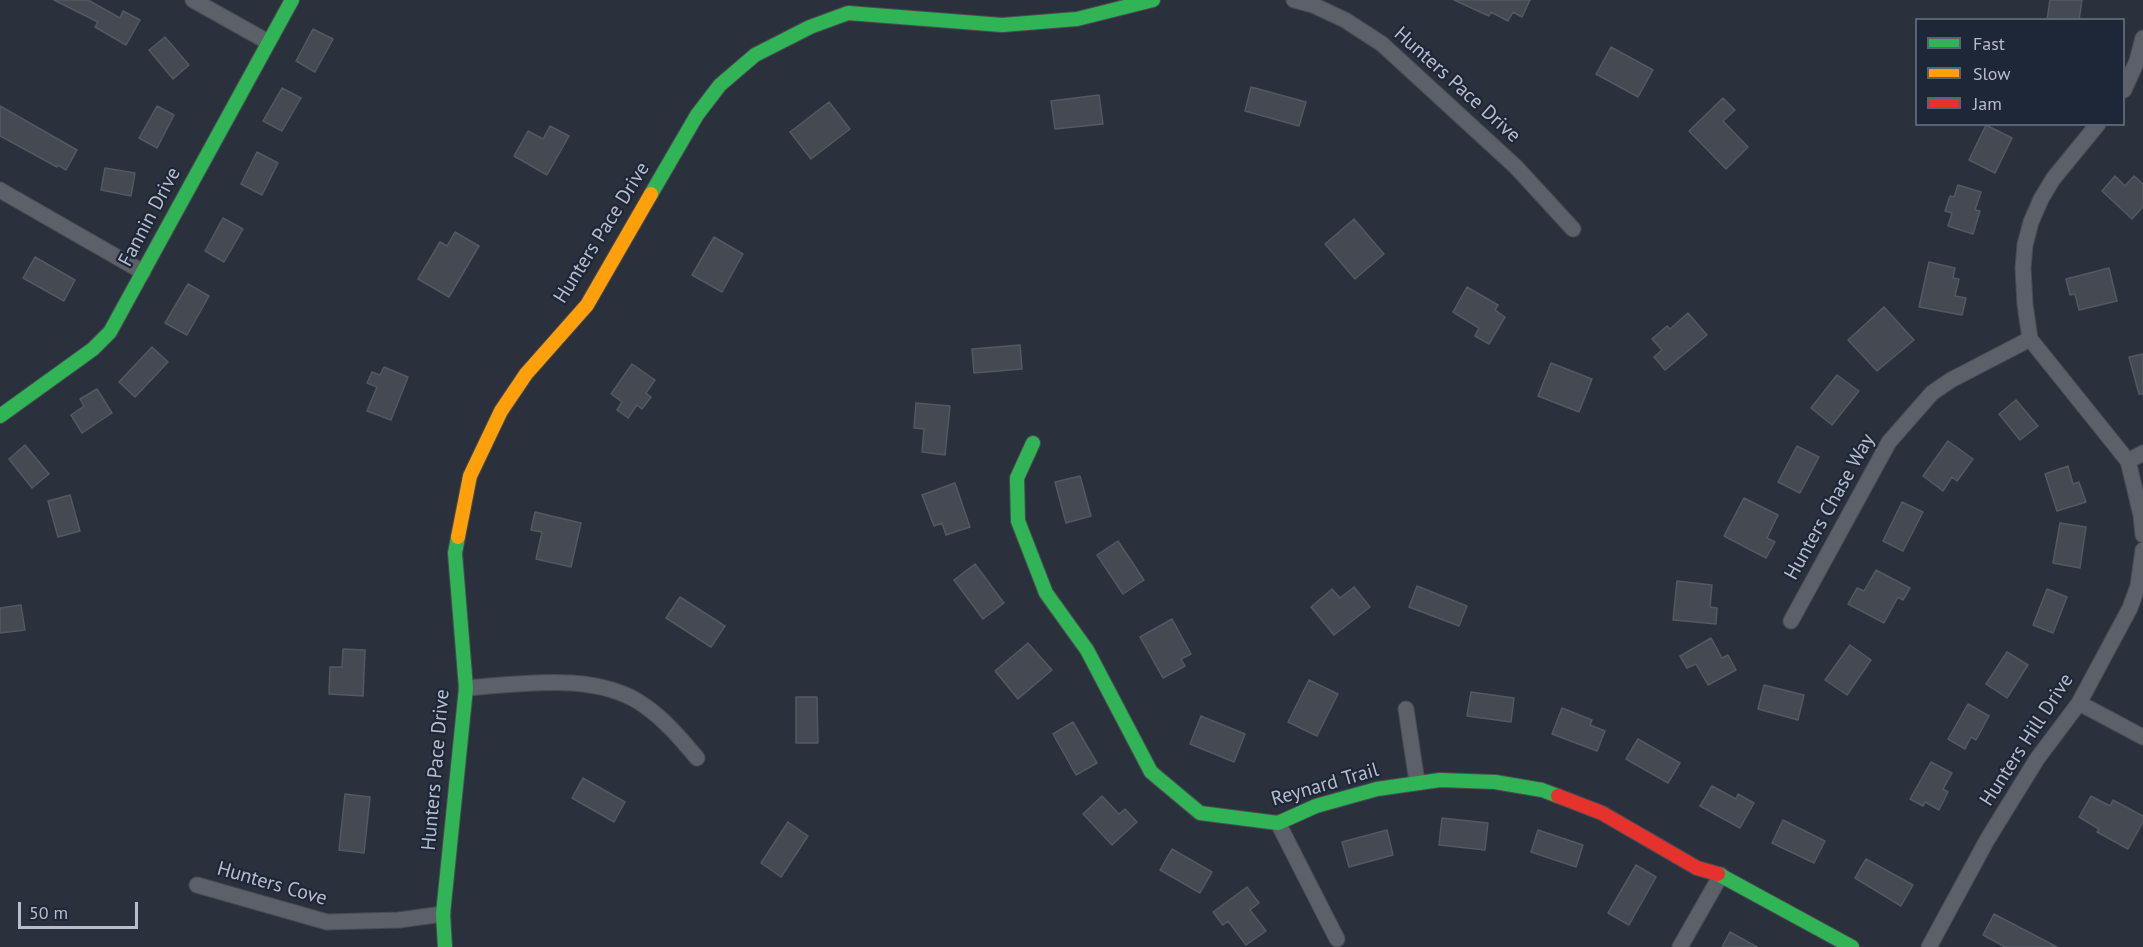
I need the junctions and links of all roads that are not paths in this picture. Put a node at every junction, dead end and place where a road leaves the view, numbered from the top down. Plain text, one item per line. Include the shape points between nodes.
1 (193, 0) edge
2 (292, 0) edge
3 (1153, 0) edge
4 (1294, 0) edge
5 (2143, 38) edge
6 (268, 42) junction
7 (2125, 88) edge
8 (2096, 126) edge
9 (0, 190) edge
10 (1573, 229) dead end
11 (143, 272) junction
12 (2030, 339) junction
13 (0, 416) edge
14 (1032, 443) dead end
15 (2143, 453) edge
16 (2128, 461) junction
17 (2143, 535) edge
18 (2143, 550) edge
19 (1791, 621) dead end
20 (466, 688) junction
21 (2079, 703) junction
22 (1406, 708) dead end
23 (2143, 737) edge
24 (697, 758) dead end
25 (1417, 783) junction
26 (1278, 823) junction
27 (1721, 875) junction
28 (197, 885) dead end
29 (443, 914) junction
30 (1337, 939) dead end
31 (446, 947) edge
32 (1680, 947) edge
33 (1852, 947) edge
34 (1929, 947) edge

1 - 6 street
2 - 6 street, Fannin Drive
3 - 20 street, Hunters Pace Drive via 1077,19 1002,25 848,12 755,55 720,85 697,115 587,305 525,374 501,411 470,476 455,553
4 - 10 street, Hunters Pace Drive via 1345,20 1382,44 1516,167
5 - 7 street
6 - 11 street, Fannin Drive
8 - 12 street via 2053,179 2031,222 2023,268
9 - 11 street
11 - 13 street, Fannin Drive via 110,332 93,349
12 - 16 street
12 - 19 street, Hunters Chase Way via 1932,393 1889,442
14 - 26 street, Reynard Trail via 1017,478 1018,521 1046,593 1087,650 1150,772 1200,813
15 - 16 street
16 - 17 street
18 - 21 street, Hunters Hill Drive via 2130,608
20 - 24 street via 546,683 597,685 615,690 644,705 670,726
20 - 29 street, Hunters Pace Drive
21 - 23 street
21 - 34 street, Hunters Hill Drive via 2037,759 1987,840
22 - 25 street
25 - 26 street, Reynard Trail via 1377,789 1316,806
25 - 27 street, Reynard Trail via 1495,782 1542,790 1602,813 1697,868
26 - 30 street
27 - 32 street
27 - 33 street, Reynard Trail
28 - 29 street, Hunters Cove via 327,922
29 - 31 street, Hunters Pace Drive

